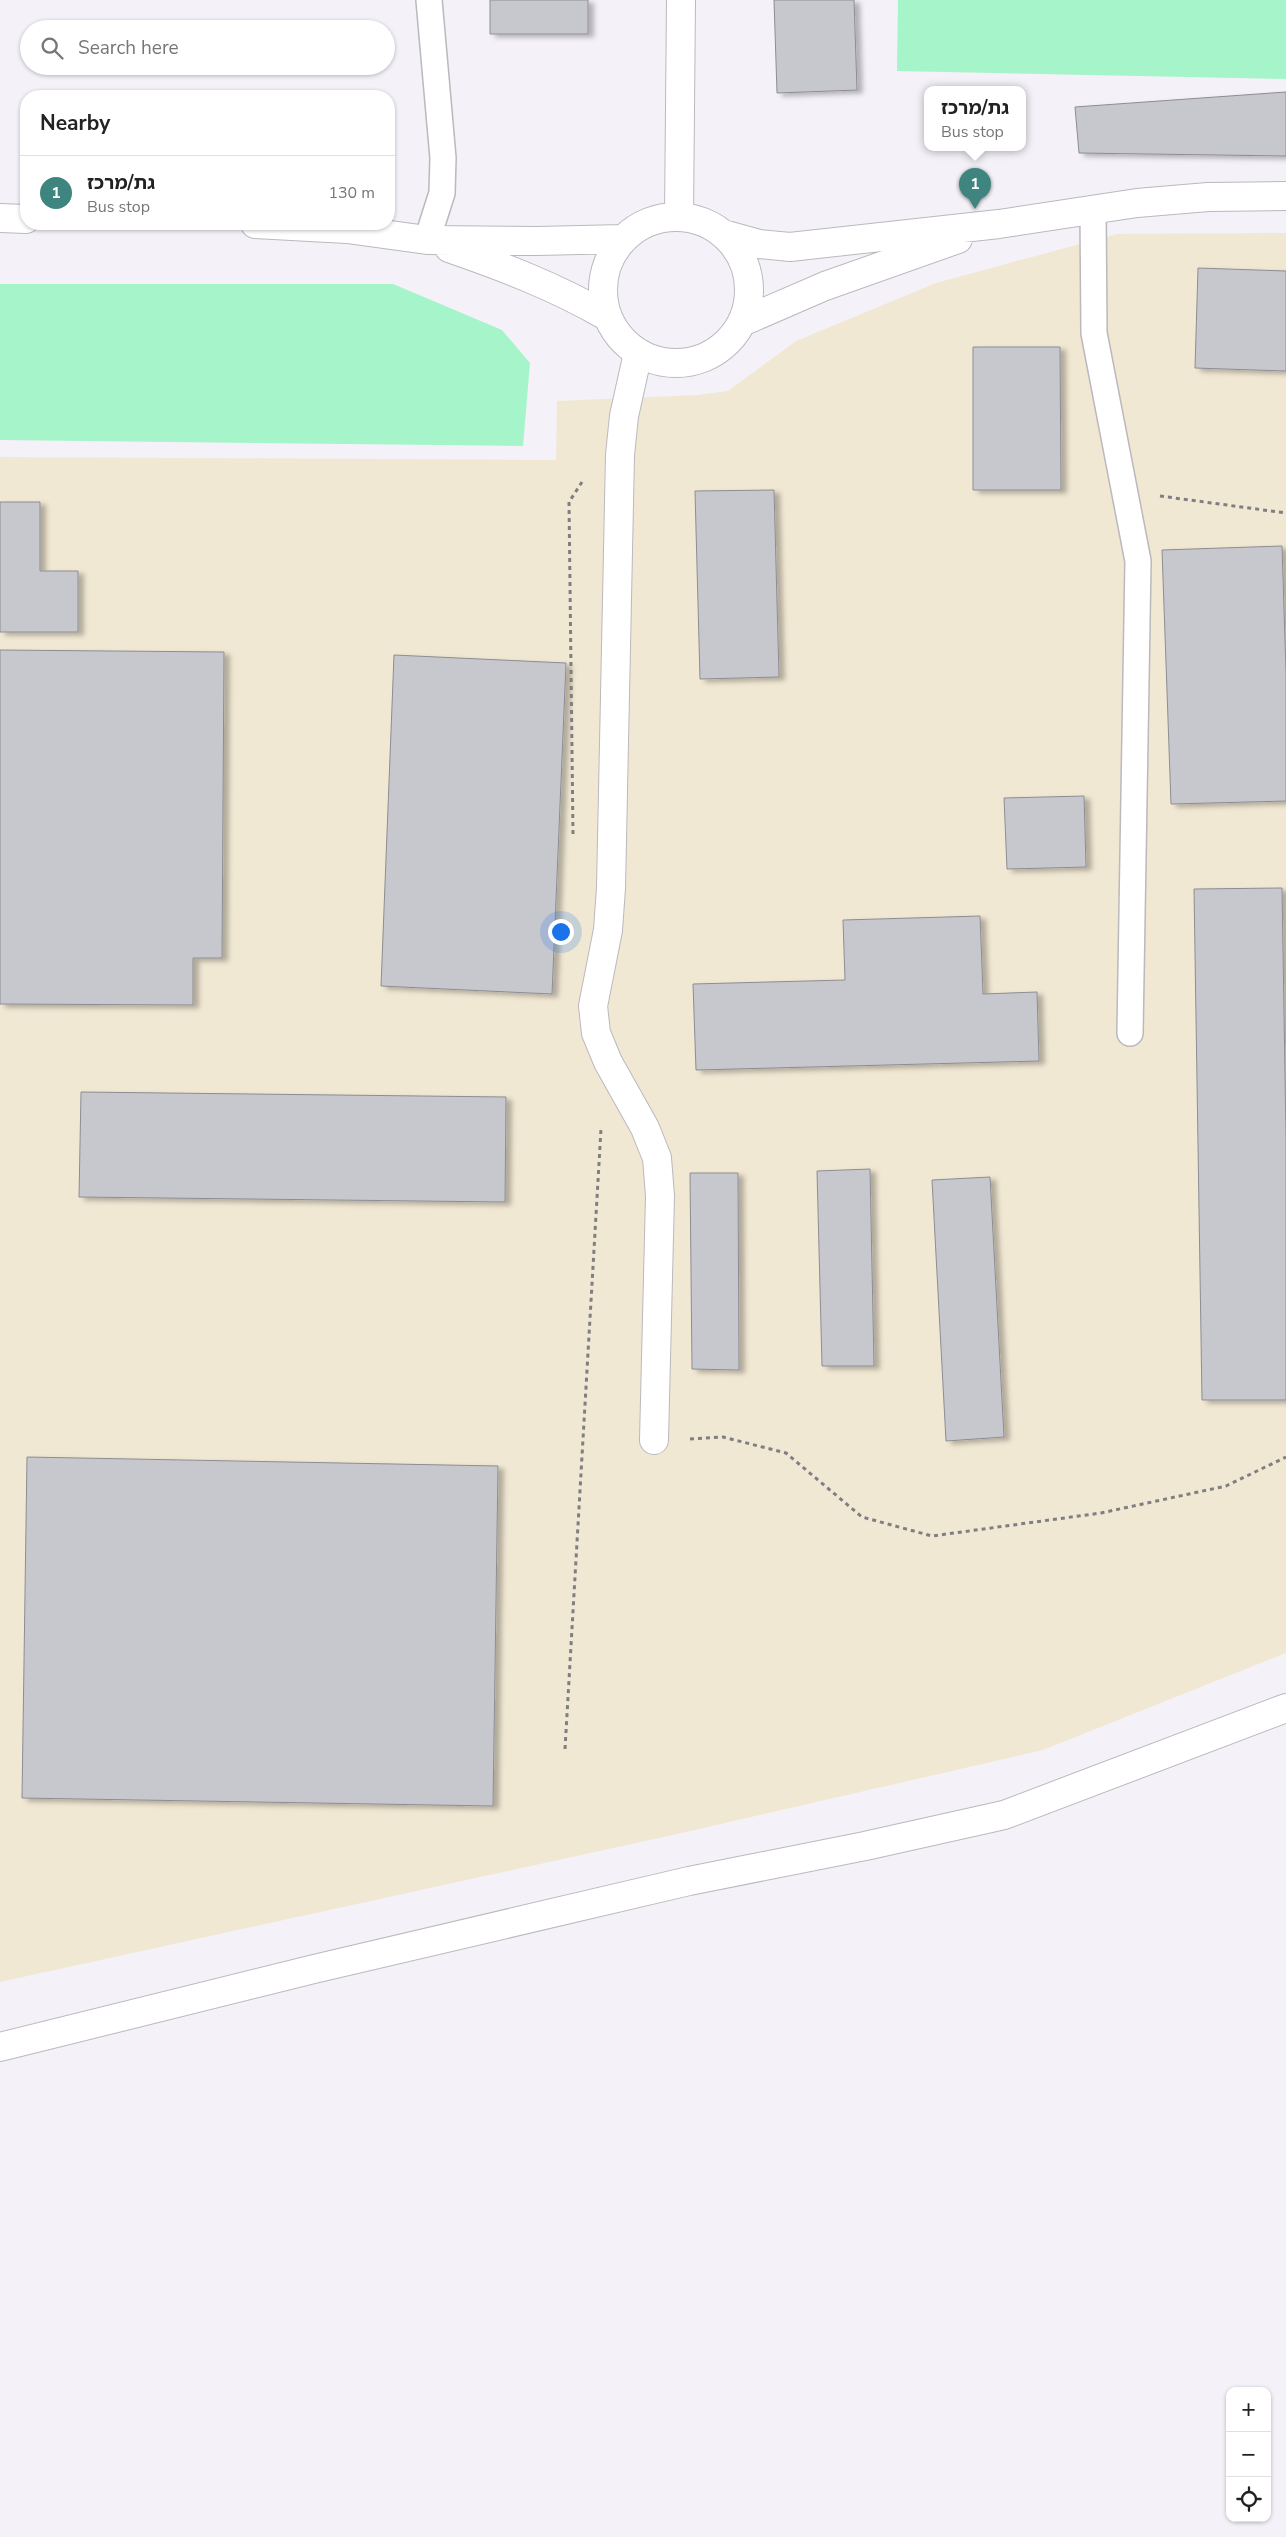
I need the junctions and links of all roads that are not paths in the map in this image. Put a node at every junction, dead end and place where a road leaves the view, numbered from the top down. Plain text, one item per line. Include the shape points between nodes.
1 (429, 0) edge
2 (681, 0) edge
3 (1286, 196) edge
4 (1093, 209) junction
5 (679, 217) junction
6 (0, 218) edge
7 (20, 219) edge
8 (999, 224) junction
9 (354, 230) edge
10 (723, 234) junction
11 (624, 239) junction
12 (427, 240) junction
13 (606, 316) junction
14 (742, 322) junction
15 (638, 354) junction
16 (1130, 1033) dead end
17 (654, 1440) road end
18 (1286, 1708) edge
19 (0, 2047) edge

1 - 12 lane via 443,158 442,193
2 - 5 street
3 - 4 street via 1208,197
4 - 8 street
4 - 16 lane via 1094,333 1138,561
5 - 10 street via 702,222
5 - 11 street via 655,219
6 - 7 street
8 - 10 street via 790,246 759,244
8 - 14 street via 825,286
9 - 12 street
10 - 14 street via 739,253 748,274 749,299
11 - 12 street via 537,242
11 - 13 street via 605,268 602,292
12 - 13 street via 570,295
13 - 15 street via 619,338
14 - 15 street via 728,342 708,357 685,364 661,363
15 - 17 street via 624,416 620,455 611,888 608,930 593,1006 596,1034 657,1158 660,1196
18 - 19 street via 1004,1814 689,1881

